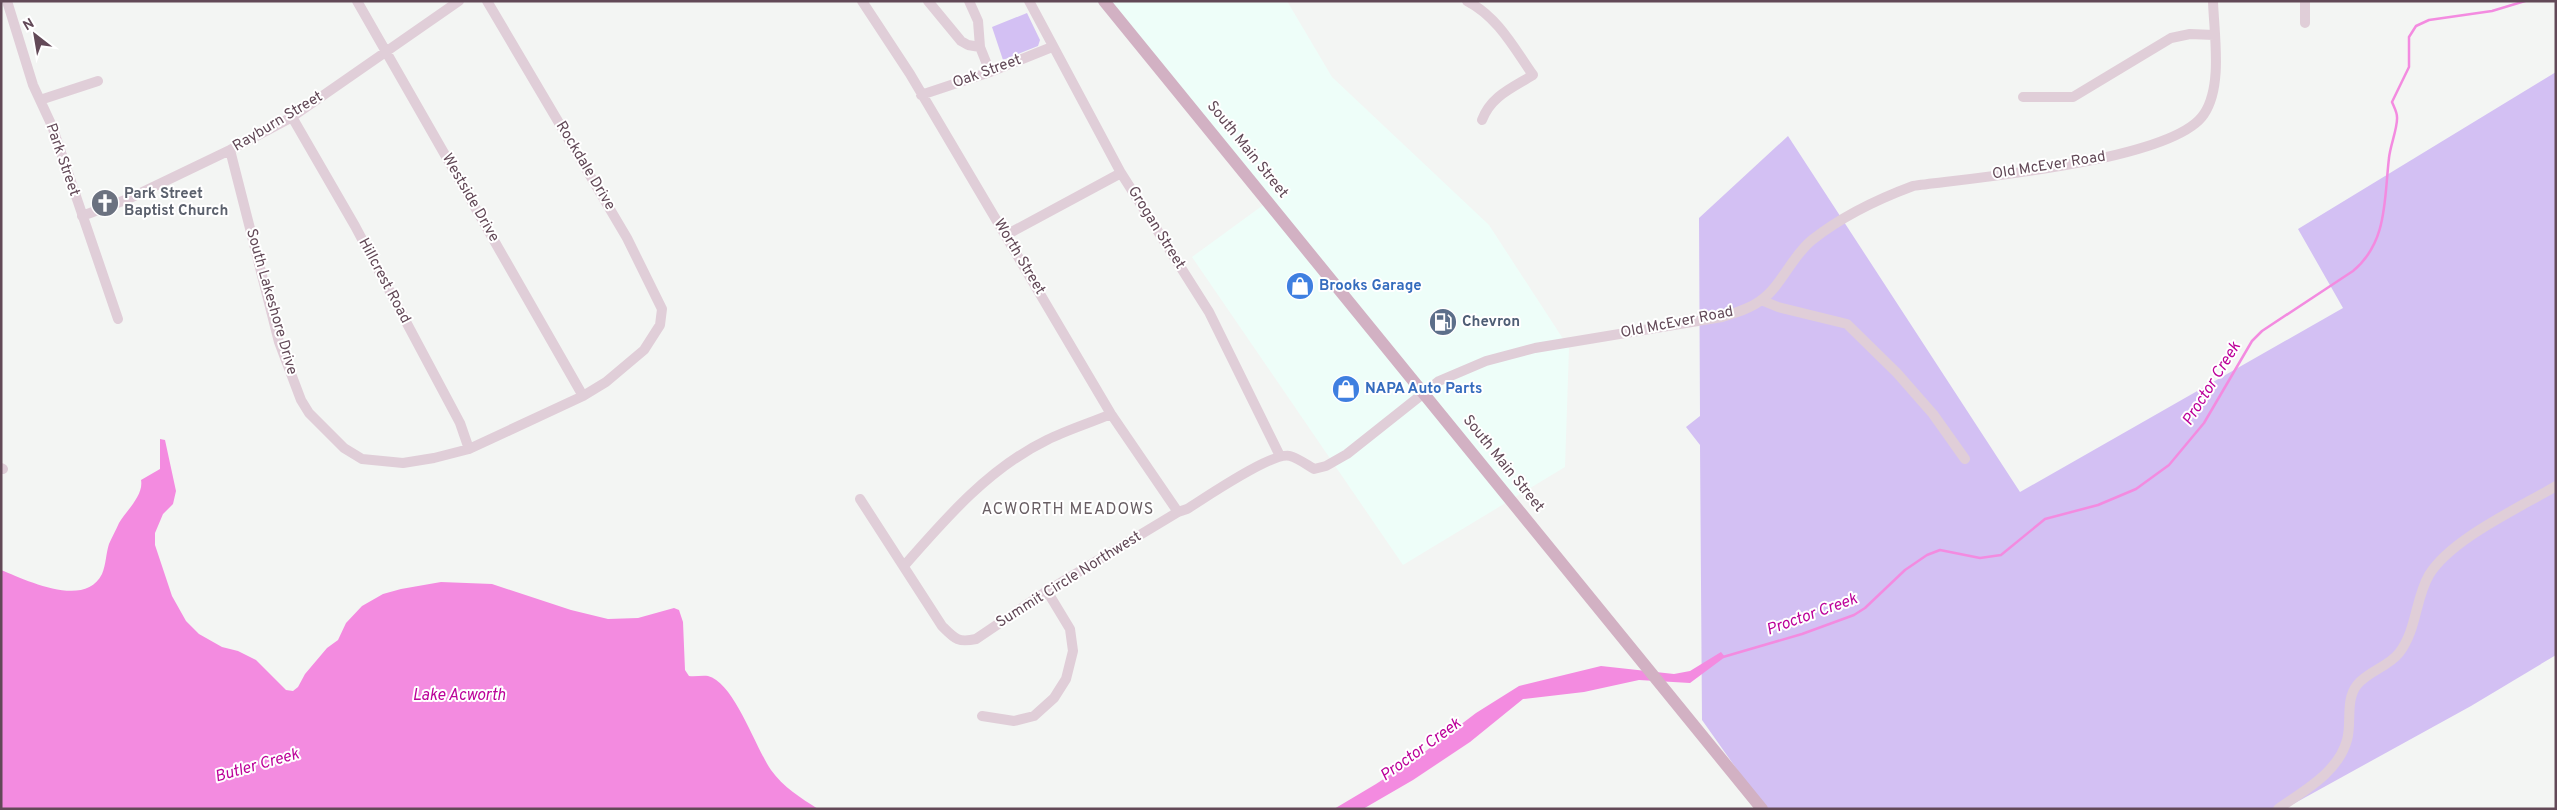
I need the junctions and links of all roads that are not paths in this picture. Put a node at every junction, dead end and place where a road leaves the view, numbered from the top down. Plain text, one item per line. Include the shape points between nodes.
1 (7, 1) edge
2 (357, 1) edge
3 (459, 1) edge
4 (487, 1) edge
5 (862, 1) edge
6 (928, 1) edge
7 (968, 1) edge
8 (1029, 1) edge
9 (1104, 1) edge
10 (1467, 1) edge
11 (2213, 1) edge
12 (2305, 1) edge
13 (2305, 23) dead end
14 (2214, 35) junction
15 (980, 47) junction
16 (1052, 47) junction
17 (387, 52) junction
18 (990, 72) junction
19 (98, 80) dead end
20 (921, 95) junction
21 (2023, 97) dead end
22 (40, 100) junction
23 (292, 117) junction
24 (1482, 120) dead end
25 (230, 150) junction
26 (1121, 173) junction
27 (82, 216) junction
28 (1006, 235) junction
29 (1761, 300) junction
30 (118, 319) dead end
31 (653, 337) joint
32 (1424, 393) junction
33 (583, 396) junction
34 (1111, 414) junction
35 (469, 449) junction
36 (1280, 456) junction
37 (1965, 459) dead end
38 (2556, 486) edge
39 (860, 499) dead end
40 (1178, 512) junction
41 (904, 566) junction
42 (1047, 591) junction
43 (982, 716) dead end
44 (1762, 809) edge
45 (2278, 809) edge

1 - 22 street, Park Street
2 - 17 street, Westside Drive
3 - 17 street, Rayburn Street
4 - 31 street, Rockdale Drive via 600,190 654,289 662,309 660,325
5 - 20 street, Worth Street
6 - 15 street via 961,41
7 - 15 street via 978,21
8 - 16 street, Grogan Street
9 - 32 main road, South Main Street
10 - 24 street via 1479,7 1503,31 1533,76 1496,97 1486,108
11 - 14 street, Old McEver Road
12 - 13 street
14 - 21 street via 2190,34 2171,38 2073,97
14 - 29 street, Old McEver Road via 2215,82 2210,104 2204,115 2180,134 2160,143 2091,160 1913,186 1895,192 1838,222 1812,240 1795,256
15 - 18 street
16 - 18 street, Oak Street
16 - 26 street, Grogan Street
17 - 23 street, Rayburn Street
17 - 33 street, Westside Drive
18 - 20 street, Oak Street
19 - 22 street
20 - 28 street, Worth Street
22 - 27 street, Park Street
23 - 25 street, Rayburn Street
23 - 35 street, Hillcrest Road via 355,226 455,414
25 - 27 street, Rayburn Street via 128,199
25 - 35 street, South Lakeshore Drive via 279,342 301,400 310,413 344,448 362,460 403,463
26 - 28 street
26 - 36 street, Grogan Street via 1209,312
27 - 30 street, Park Street
28 - 34 street, Worth Street
29 - 32 street, Old McEver Road via 1745,310 1722,317 1535,348 1486,361 1456,372
29 - 37 street via 1847,324 1909,386
31 - 33 street, South Lakeshore Drive via 644,350 606,382
32 - 36 street, Old McEver Road via 1348,454 1326,466 1312,468 1291,456
32 - 44 main road, South Main Street
33 - 35 street, South Lakeshore Drive
34 - 40 street, Worth Street
34 - 41 street via 1046,441 992,476 947,516
36 - 40 street, Summit Circle Northwest
38 - 45 street via 2459,544 2437,564 2424,586 2411,629 2399,653 2387,665 2357,684 2352,694 2344,748 2327,773
39 - 41 street, Summit Circle Northwest
40 - 42 street, Summit Circle Northwest
41 - 42 street, Summit Circle Northwest via 942,626 963,642 976,638
42 - 43 street via 1070,629 1073,651 1066,678 1054,698 1034,716 1014,721

